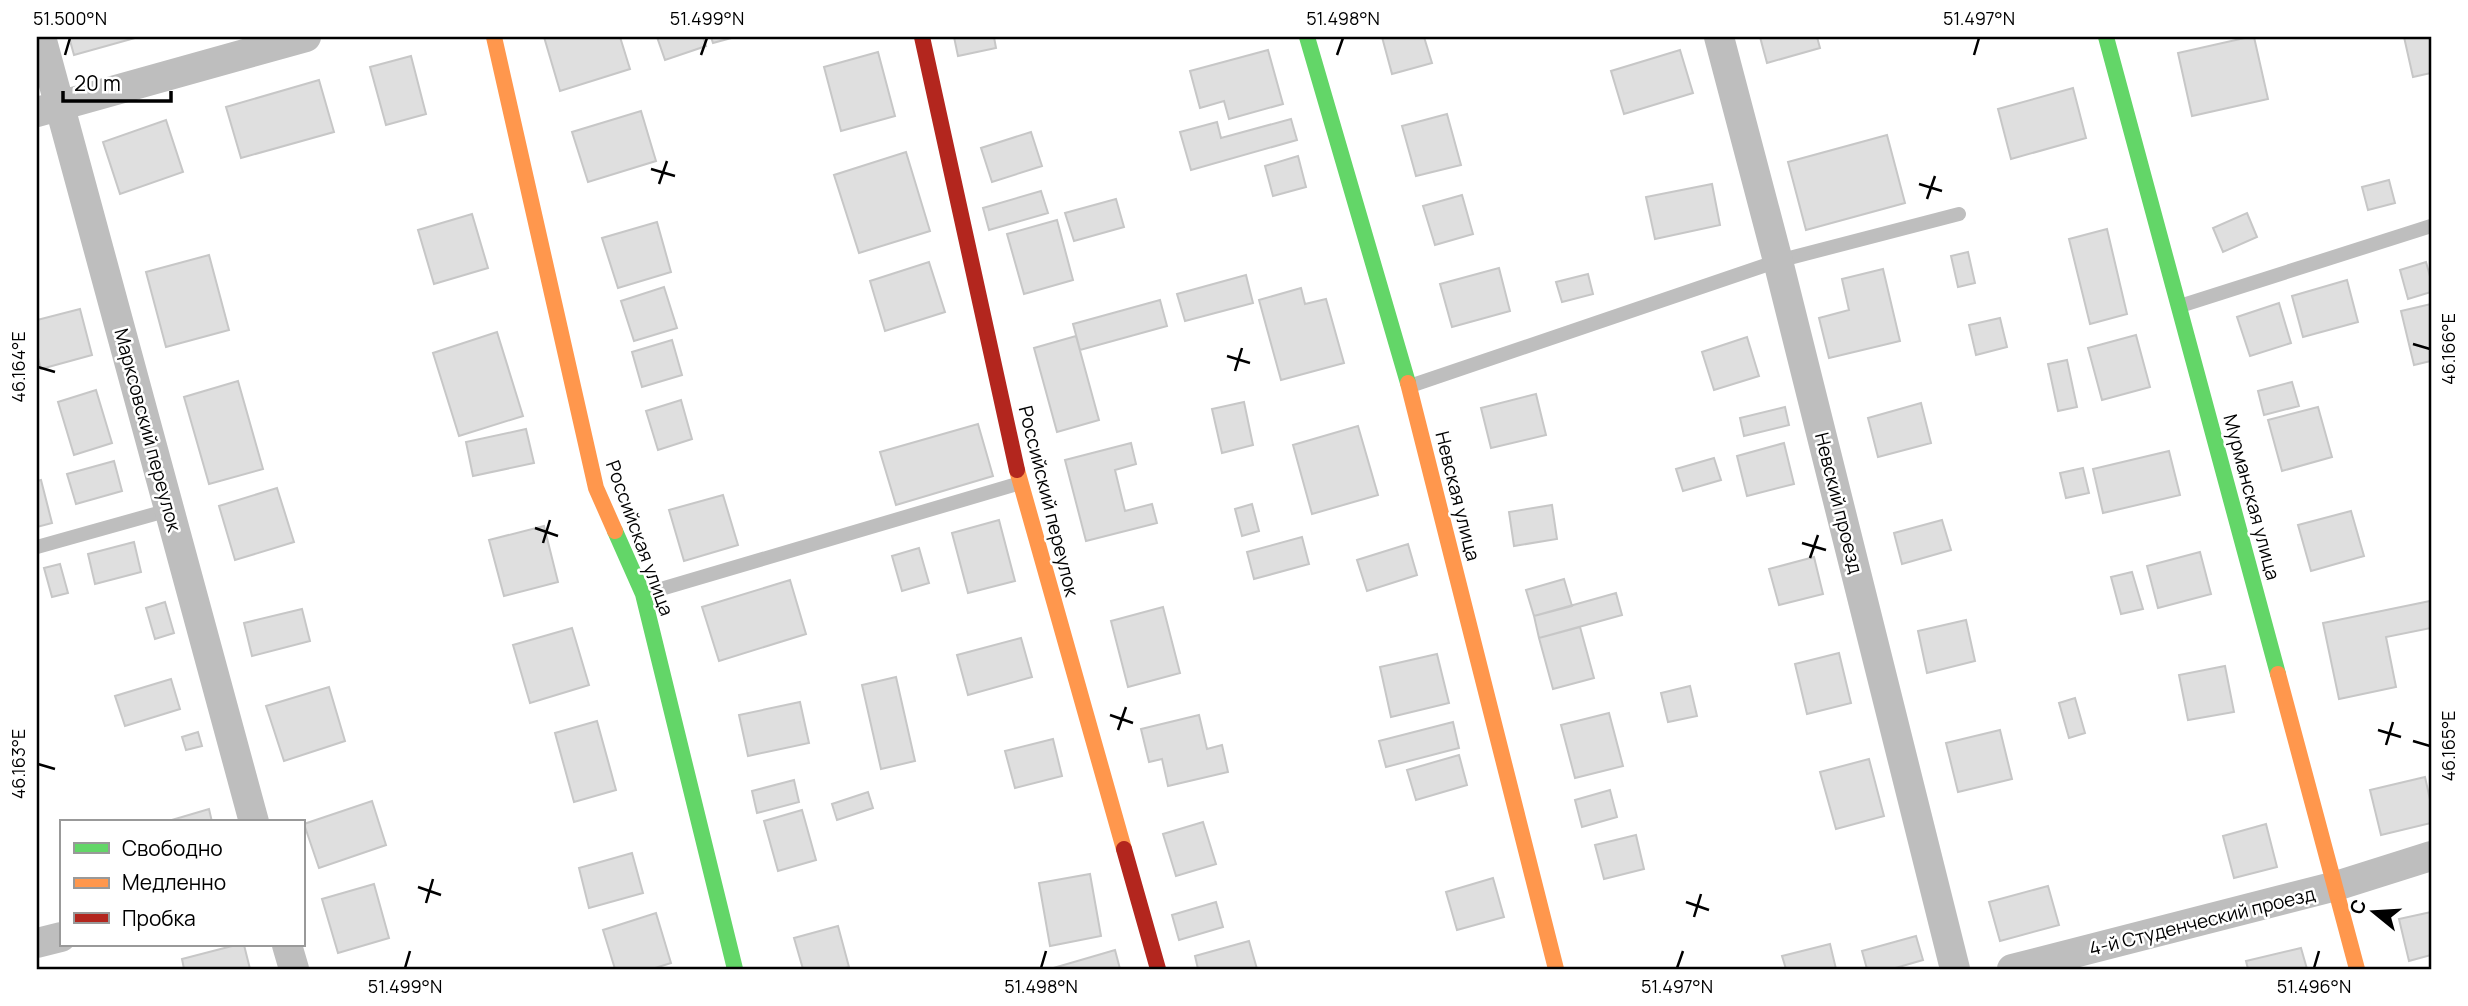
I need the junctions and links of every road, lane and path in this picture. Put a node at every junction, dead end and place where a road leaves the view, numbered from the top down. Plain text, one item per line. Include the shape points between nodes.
1 (41, 37) edge
2 (306, 37) edge
3 (494, 37) edge
4 (922, 37) edge
5 (1307, 37) edge
6 (1719, 37) edge
7 (2106, 37) edge
8 (48, 109) edge
9 (1959, 214) dead end
10 (2431, 226) edge
11 (1778, 261) junction
12 (2178, 307) junction
13 (1409, 387) junction
14 (1020, 483) junction
15 (169, 510) junction
16 (37, 547) edge
17 (643, 594) junction
18 (253, 820) edge
19 (2431, 856) edge
20 (2336, 886) junction
21 (60, 937) edge
22 (37, 943) edge
23 (287, 946) edge
24 (294, 969) edge
25 (735, 969) edge
26 (1158, 969) edge
27 (1556, 969) edge
28 (1955, 969) edge
29 (2012, 969) edge
30 (2357, 969) edge

1 - 8 street, Марксовский переулок
2 - 8 street
3 - 17 street, Российская улица via 596,488
4 - 14 street, Российский переулок
5 - 13 street, Невская улица
6 - 11 street, Невский проезд
7 - 12 street, Мурманская улица
8 - 15 street, Марксовский переулок
9 - 11 lane
10 - 12 lane
11 - 13 lane
11 - 28 street, Невский проезд
12 - 20 street, Мурманская улица
13 - 27 street, Невская улица
14 - 17 lane
14 - 26 street, Российский переулок
15 - 16 lane
15 - 18 street, Марксовский переулок
17 - 25 street, Российская улица
19 - 20 street, 4-й Студенческий проезд
20 - 29 street, 4-й Студенческий проезд
20 - 30 street, Мурманская улица
21 - 22 street
23 - 24 street

